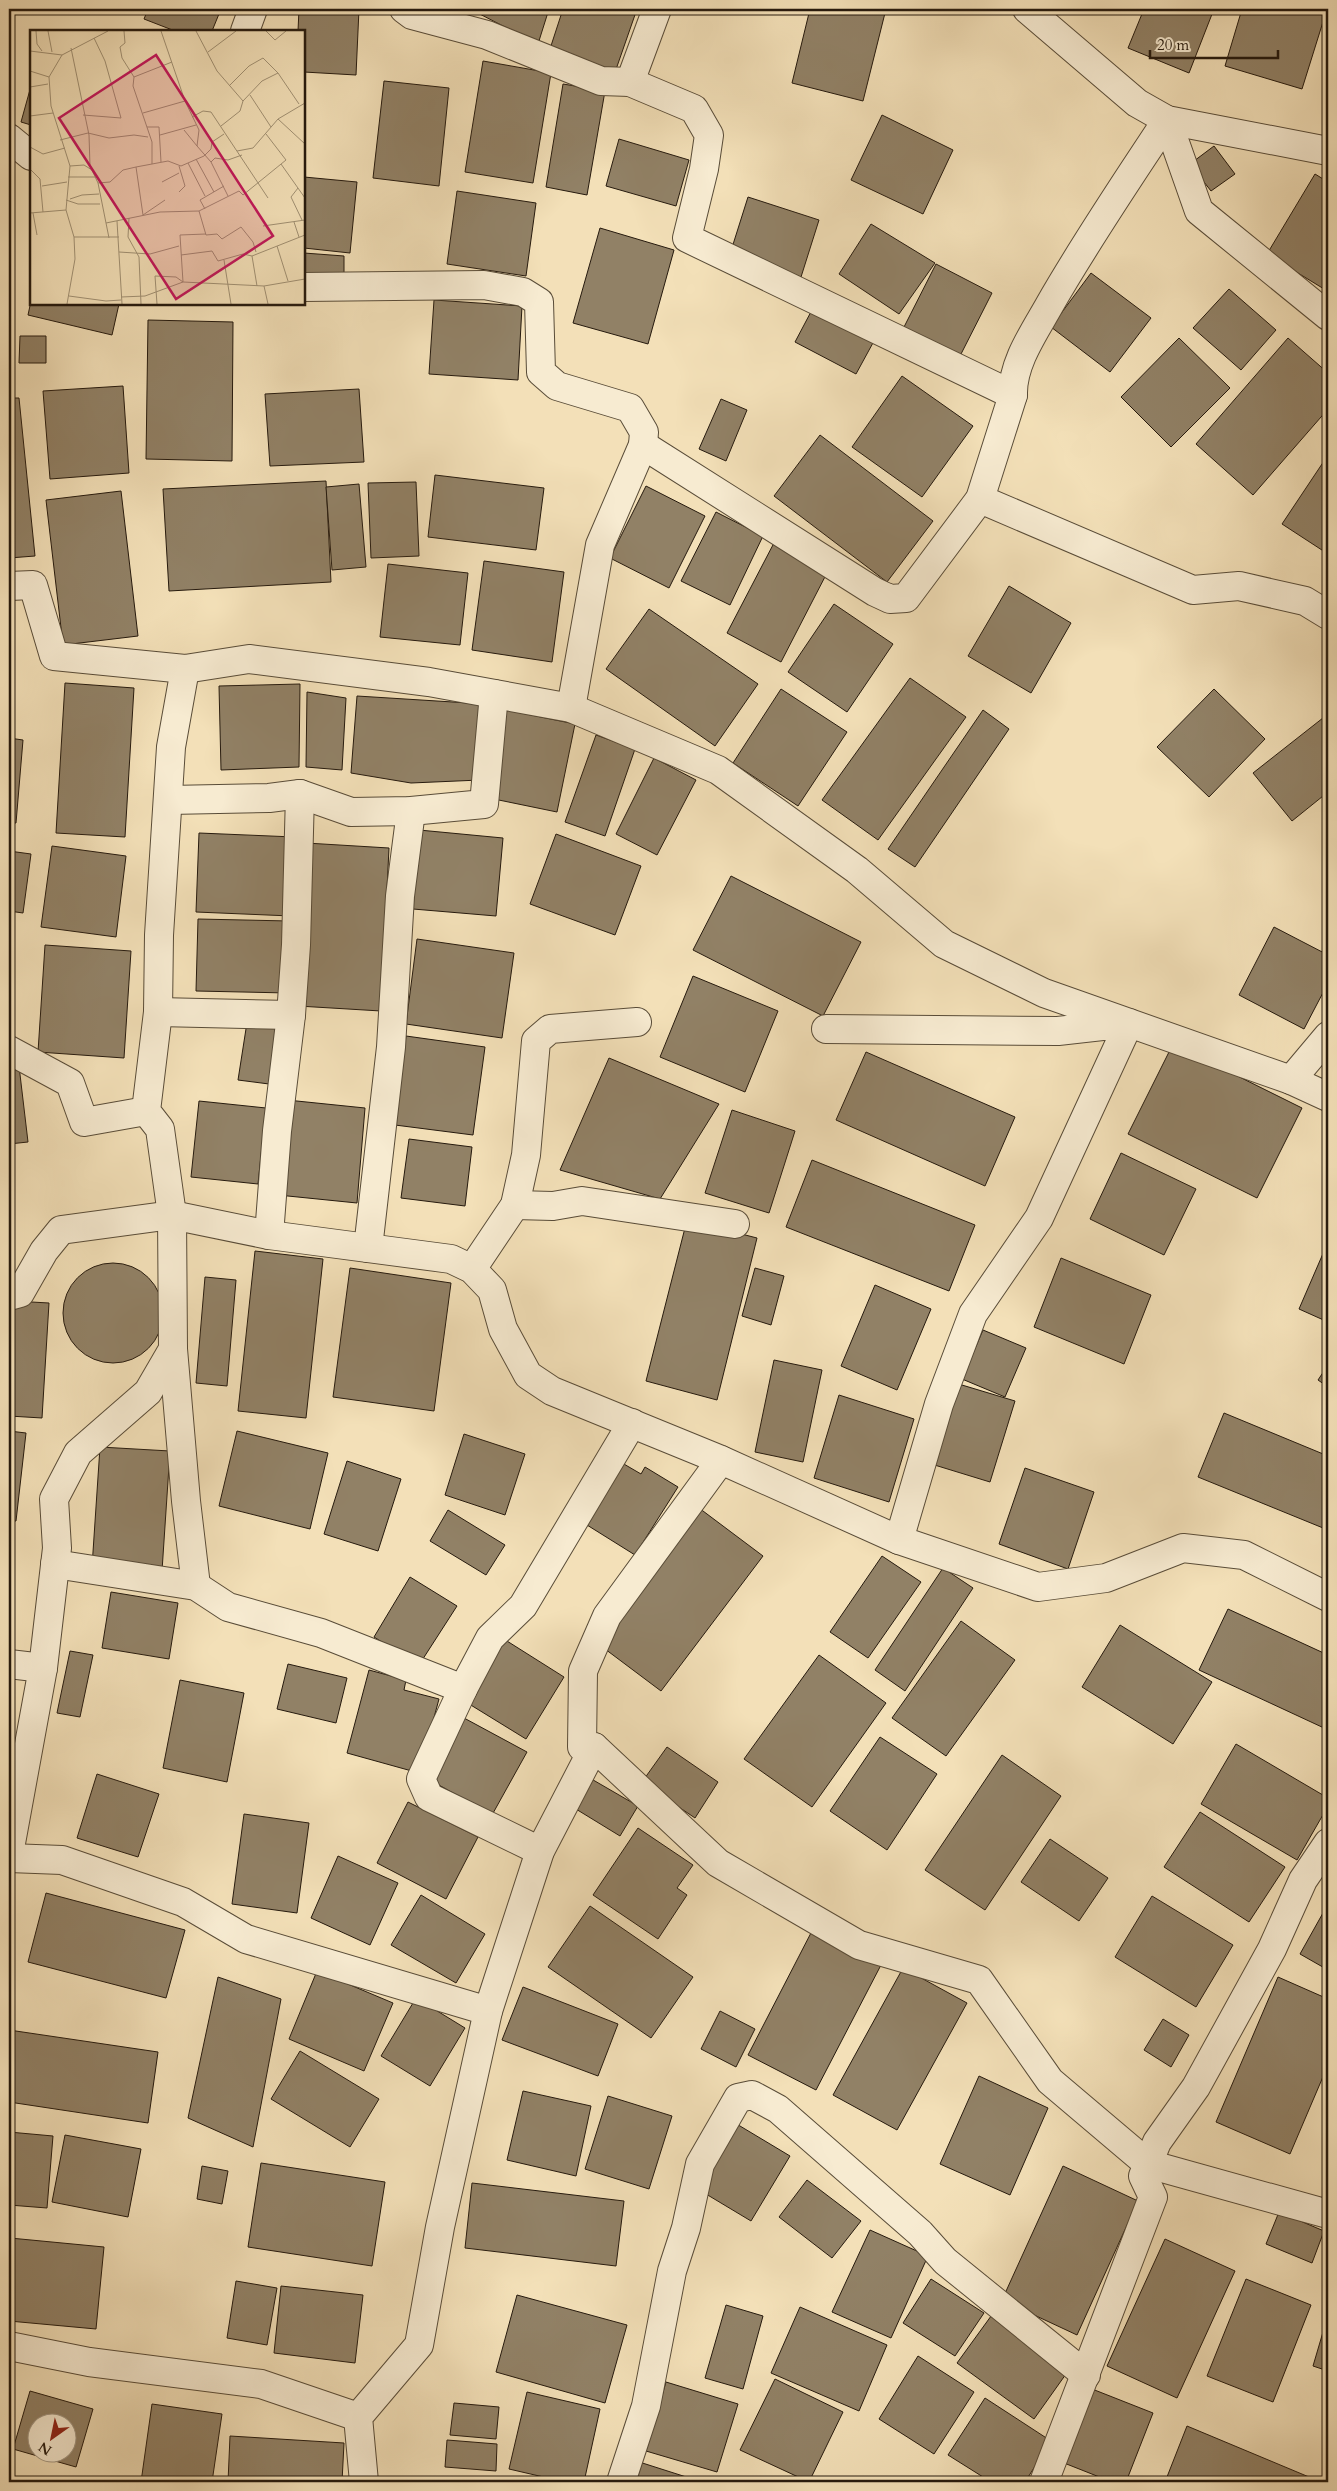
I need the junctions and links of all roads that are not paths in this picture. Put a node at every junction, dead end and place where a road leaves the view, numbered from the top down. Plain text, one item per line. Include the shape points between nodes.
1 (253, 9) edge
2 (404, 9) edge
3 (657, 9) edge
4 (1027, 9) edge
5 (246, 30) edge
6 (630, 82) junction
7 (1167, 120) junction
8 (9, 138) edge
9 (1328, 151) edge
10 (30, 155) edge
11 (305, 287) edge
12 (1328, 316) edge
13 (1013, 395) junction
14 (643, 445) junction
15 (980, 499) junction
16 (9, 586) edge
17 (1328, 615) edge
18 (185, 669) junction
19 (494, 694) junction
20 (571, 708) junction
21 (300, 794) junction
22 (169, 800) junction
23 (411, 811) junction
24 (158, 1012) junction
25 (291, 1014) junction
26 (637, 1022) dead end
27 (1128, 1023) junction
28 (826, 1029) dead end
29 (1328, 1036) edge
30 (9, 1050) edge
31 (1291, 1080) junction
32 (1328, 1097) edge
33 (146, 1110) junction
34 (515, 1205) junction
35 (172, 1215) junction
36 (735, 1224) dead end
37 (269, 1235) junction
38 (368, 1248) junction
39 (472, 1269) junction
40 (9, 1296) edge
41 (173, 1349) junction
42 (632, 1423) junction
43 (721, 1460) junction
44 (899, 1540) junction
45 (55, 1564) junction
46 (196, 1586) junction
47 (1328, 1597) edge
48 (9, 1664) edge
49 (43, 1668) junction
50 (463, 1689) junction
51 (594, 1747) junction
52 (1328, 1843) edge
53 (540, 1851) junction
54 (9, 1854) edge
55 (9, 1858) edge
56 (488, 2011) junction
57 (1148, 2164) junction
58 (1328, 2214) edge
59 (9, 2346) edge
60 (1086, 2375) junction
61 (358, 2417) junction
62 (364, 2482) edge
63 (621, 2482) edge
64 (1044, 2482) edge

1 - 5 street
2 - 6 street via 412,15 487,35 601,81
3 - 6 street
4 - 7 street via 1137,103
6 - 13 street via 694,109 709,134 687,238
7 - 9 street
7 - 12 street via 1199,211
7 - 13 street via 1070,270 1027,344 1013,383
8 - 10 street
11 - 14 street via 484,285 523,292 539,302 541,372 557,386 630,408 644,432
13 - 15 street
14 - 15 street via 890,599 906,598
14 - 20 street via 600,545
15 - 17 street via 1193,590 1240,586 1305,601
16 - 18 street via 33,585 54,656
18 - 19 street via 249,659
18 - 22 street via 171,747
19 - 20 street
19 - 23 street via 484,804
20 - 27 street via 718,770 857,870 944,944 1044,993
21 - 22 street via 269,798
21 - 23 street via 351,812
21 - 25 street
22 - 24 street via 159,935
23 - 38 street via 400,896 391,1047
24 - 25 street
24 - 33 street
25 - 37 street
26 - 34 street via 550,1029 536,1041 526,1155
27 - 28 street via 1058,1031
27 - 31 street
27 - 44 street via 1039,1218 973,1314 939,1404
29 - 31 street
30 - 33 street via 70,1083 84,1122
31 - 32 street
33 - 35 street via 160,1129
34 - 36 street via 553,1206 582,1201
34 - 39 street
35 - 37 street
35 - 40 street via 61,1230 44,1251 20,1293
35 - 41 street
37 - 38 street
38 - 39 street via 451,1259
39 - 42 street via 492,1290 502,1329 528,1375 552,1391
41 - 45 street via 148,1392 78,1453 54,1500
41 - 46 street
42 - 43 street
42 - 50 street via 523,1606 490,1638
43 - 44 street
43 - 51 street via 607,1616 583,1671 582,1747
44 - 47 street via 1038,1587 1106,1578 1183,1548 1244,1555
45 - 46 street
45 - 49 street
46 - 50 street via 228,1607 321,1634
48 - 49 street
49 - 54 street
50 - 53 street via 421,1779 429,1797
51 - 53 street
51 - 57 street via 718,1863 859,1945 979,1980 1050,2081
52 - 57 street via 1303,1880 1272,1949 1196,2087 1156,2142
53 - 56 street
55 - 56 street via 62,1860 183,1902 246,1938
56 - 61 street via 440,2227 419,2345
57 - 58 street
57 - 60 street via 1143,2176 1153,2197
59 - 61 street via 89,2362 261,2384
60 - 63 street via 945,2261 920,2233 778,2108 752,2095 738,2098 700,2164 686,2228 672,2271 646,2406
60 - 64 street
61 - 62 street

